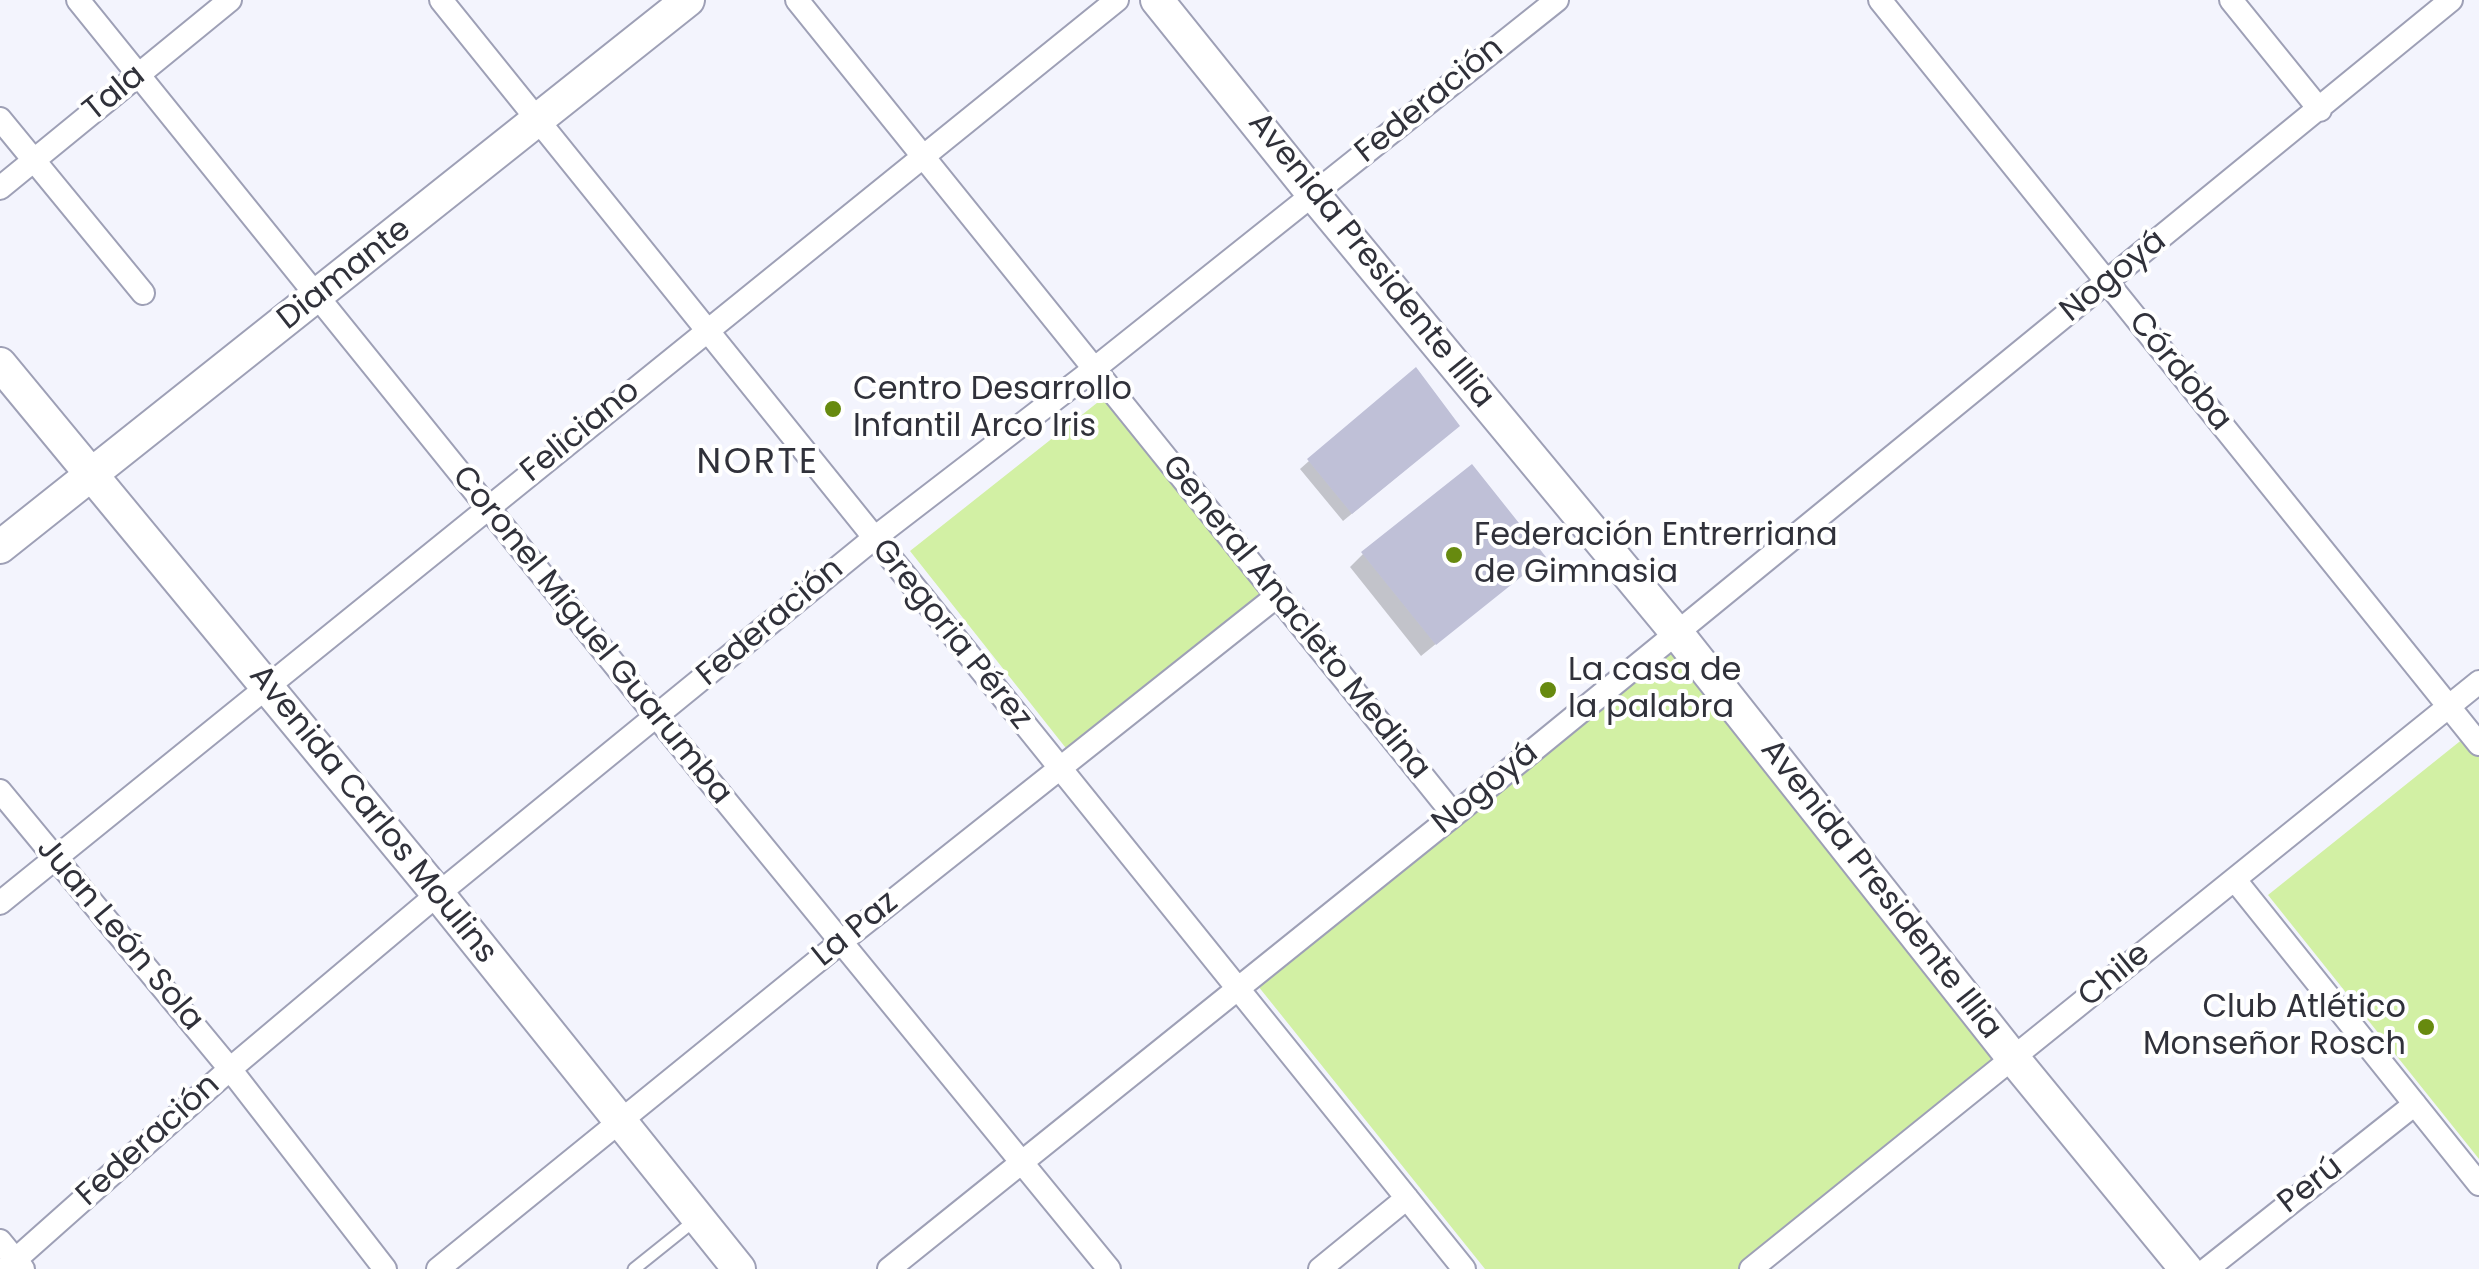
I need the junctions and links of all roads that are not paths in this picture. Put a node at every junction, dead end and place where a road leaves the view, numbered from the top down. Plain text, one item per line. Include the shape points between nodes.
1 (78, 0) edge
2 (230, 0) edge
3 (441, 0) edge
4 (688, 0) edge
5 (797, 0) edge
6 (1116, 0) edge
7 (1157, 0) edge
8 (1556, 0) edge
9 (1880, 0) edge
10 (2231, 0) edge
11 (2452, 0) edge
12 (138, 75) junction
13 (2320, 110) junction
14 (0, 119) edge
15 (540, 119) junction
16 (923, 158) junction
17 (34, 160) junction
18 (0, 188) edge
19 (1313, 194) junction
20 (2107, 282) junction
21 (143, 293) dead end
22 (316, 298) junction
23 (707, 330) junction
24 (0, 364) edge
25 (1094, 368) junction
26 (90, 475) junction
27 (487, 507) junction
28 (873, 539) junction
29 (0, 547) edge
30 (1276, 596) junction
31 (1676, 632) junction
32 (2479, 682) edge
33 (267, 687) junction
34 (2449, 706) junction
35 (657, 717) junction
36 (2479, 744) edge
37 (1060, 768) junction
38 (0, 791) edge
39 (1454, 815) junction
40 (55, 859) junction
41 (2234, 880) junction
42 (438, 894) junction
43 (0, 903) edge
44 (841, 942) junction
45 (1237, 989) junction
46 (2013, 1058) junction
47 (230, 1069) junction
48 (2414, 1104) junction
49 (620, 1122) junction
50 (1022, 1162) junction
51 (2479, 1184) edge
52 (1407, 1198) junction
53 (698, 1218) junction
54 (0, 1241) edge
55 (15, 1266) edge
56 (385, 1269) edge
57 (438, 1269) edge
58 (634, 1269) edge
59 (739, 1269) edge
60 (889, 1269) edge
61 (1109, 1269) edge
62 (1320, 1269) edge
63 (1464, 1269) edge
64 (1751, 1269) edge
65 (2186, 1269) edge
66 (2207, 1269) edge

1 - 12 street, Coronel Miguel Guarumba
2 - 12 street, Tala
3 - 15 street, Gregoria Pérez
4 - 15 street, Diamante
5 - 16 street, General Anacleto Medina
6 - 16 street, Feliciano
7 - 19 street, Avenida Presidente Illia
8 - 19 street, Federación
9 - 20 street, Córdoba
10 - 13 street
11 - 13 street, Nogoyá
12 - 17 street, Tala
12 - 22 street, Coronel Miguel Guarumba
13 - 20 street, Nogoyá
14 - 17 street
15 - 22 street, Diamante
15 - 23 street, Gregoria Pérez
16 - 23 street, Feliciano
16 - 25 street, General Anacleto Medina
17 - 18 street, Tala
17 - 21 street
19 - 25 street, Federación
19 - 31 street, Avenida Presidente Illia
20 - 31 street, Nogoyá
20 - 34 street, Córdoba
22 - 26 street, Diamante
22 - 27 street, Coronel Miguel Guarumba
23 - 27 street, Feliciano
23 - 28 street, Gregoria Pérez
24 - 26 street, Avenida Carlos Moulins
25 - 28 street, Federación
25 - 30 street, General Anacleto Medina
26 - 29 street, Diamante
26 - 33 street, Avenida Carlos Moulins
27 - 33 street, Feliciano
27 - 35 street, Coronel Miguel Guarumba
28 - 35 street, Federación
28 - 37 street, Gregoria Pérez
30 - 37 street, La Paz
30 - 39 street, General Anacleto Medina
31 - 39 street, Nogoyá
31 - 46 street, Avenida Presidente Illia
32 - 34 street, Chile
33 - 40 street, Feliciano
33 - 42 street, Avenida Carlos Moulins
34 - 36 street, Córdoba
34 - 41 street, Chile
35 - 42 street, Federación
35 - 44 street, Coronel Miguel Guarumba
37 - 44 street, La Paz
37 - 45 street, Gregoria Pérez
38 - 40 street, Juan León Sola
39 - 45 street, Nogoyá
40 - 43 street, Feliciano
40 - 47 street, Juan León Sola
41 - 46 street, Chile
41 - 48 street
42 - 47 street, Federación
42 - 49 street, Avenida Carlos Moulins
44 - 49 street, La Paz
44 - 50 street, Coronel Miguel Guarumba
45 - 50 street, Nogoyá
45 - 52 street, Gregoria Pérez
46 - 64 street, Chile
46 - 65 street, Avenida Presidente Illia
47 - 55 street, Federación
47 - 56 street, Juan León Sola
48 - 51 street
48 - 66 street, Perú
49 - 53 street, Avenida Carlos Moulins
49 - 57 street, La Paz
50 - 60 street, Nogoyá
50 - 61 street, Coronel Miguel Guarumba
52 - 62 street
52 - 63 street, Gregoria Pérez
53 - 58 lane
53 - 59 street, Avenida Carlos Moulins
54 - 55 street

